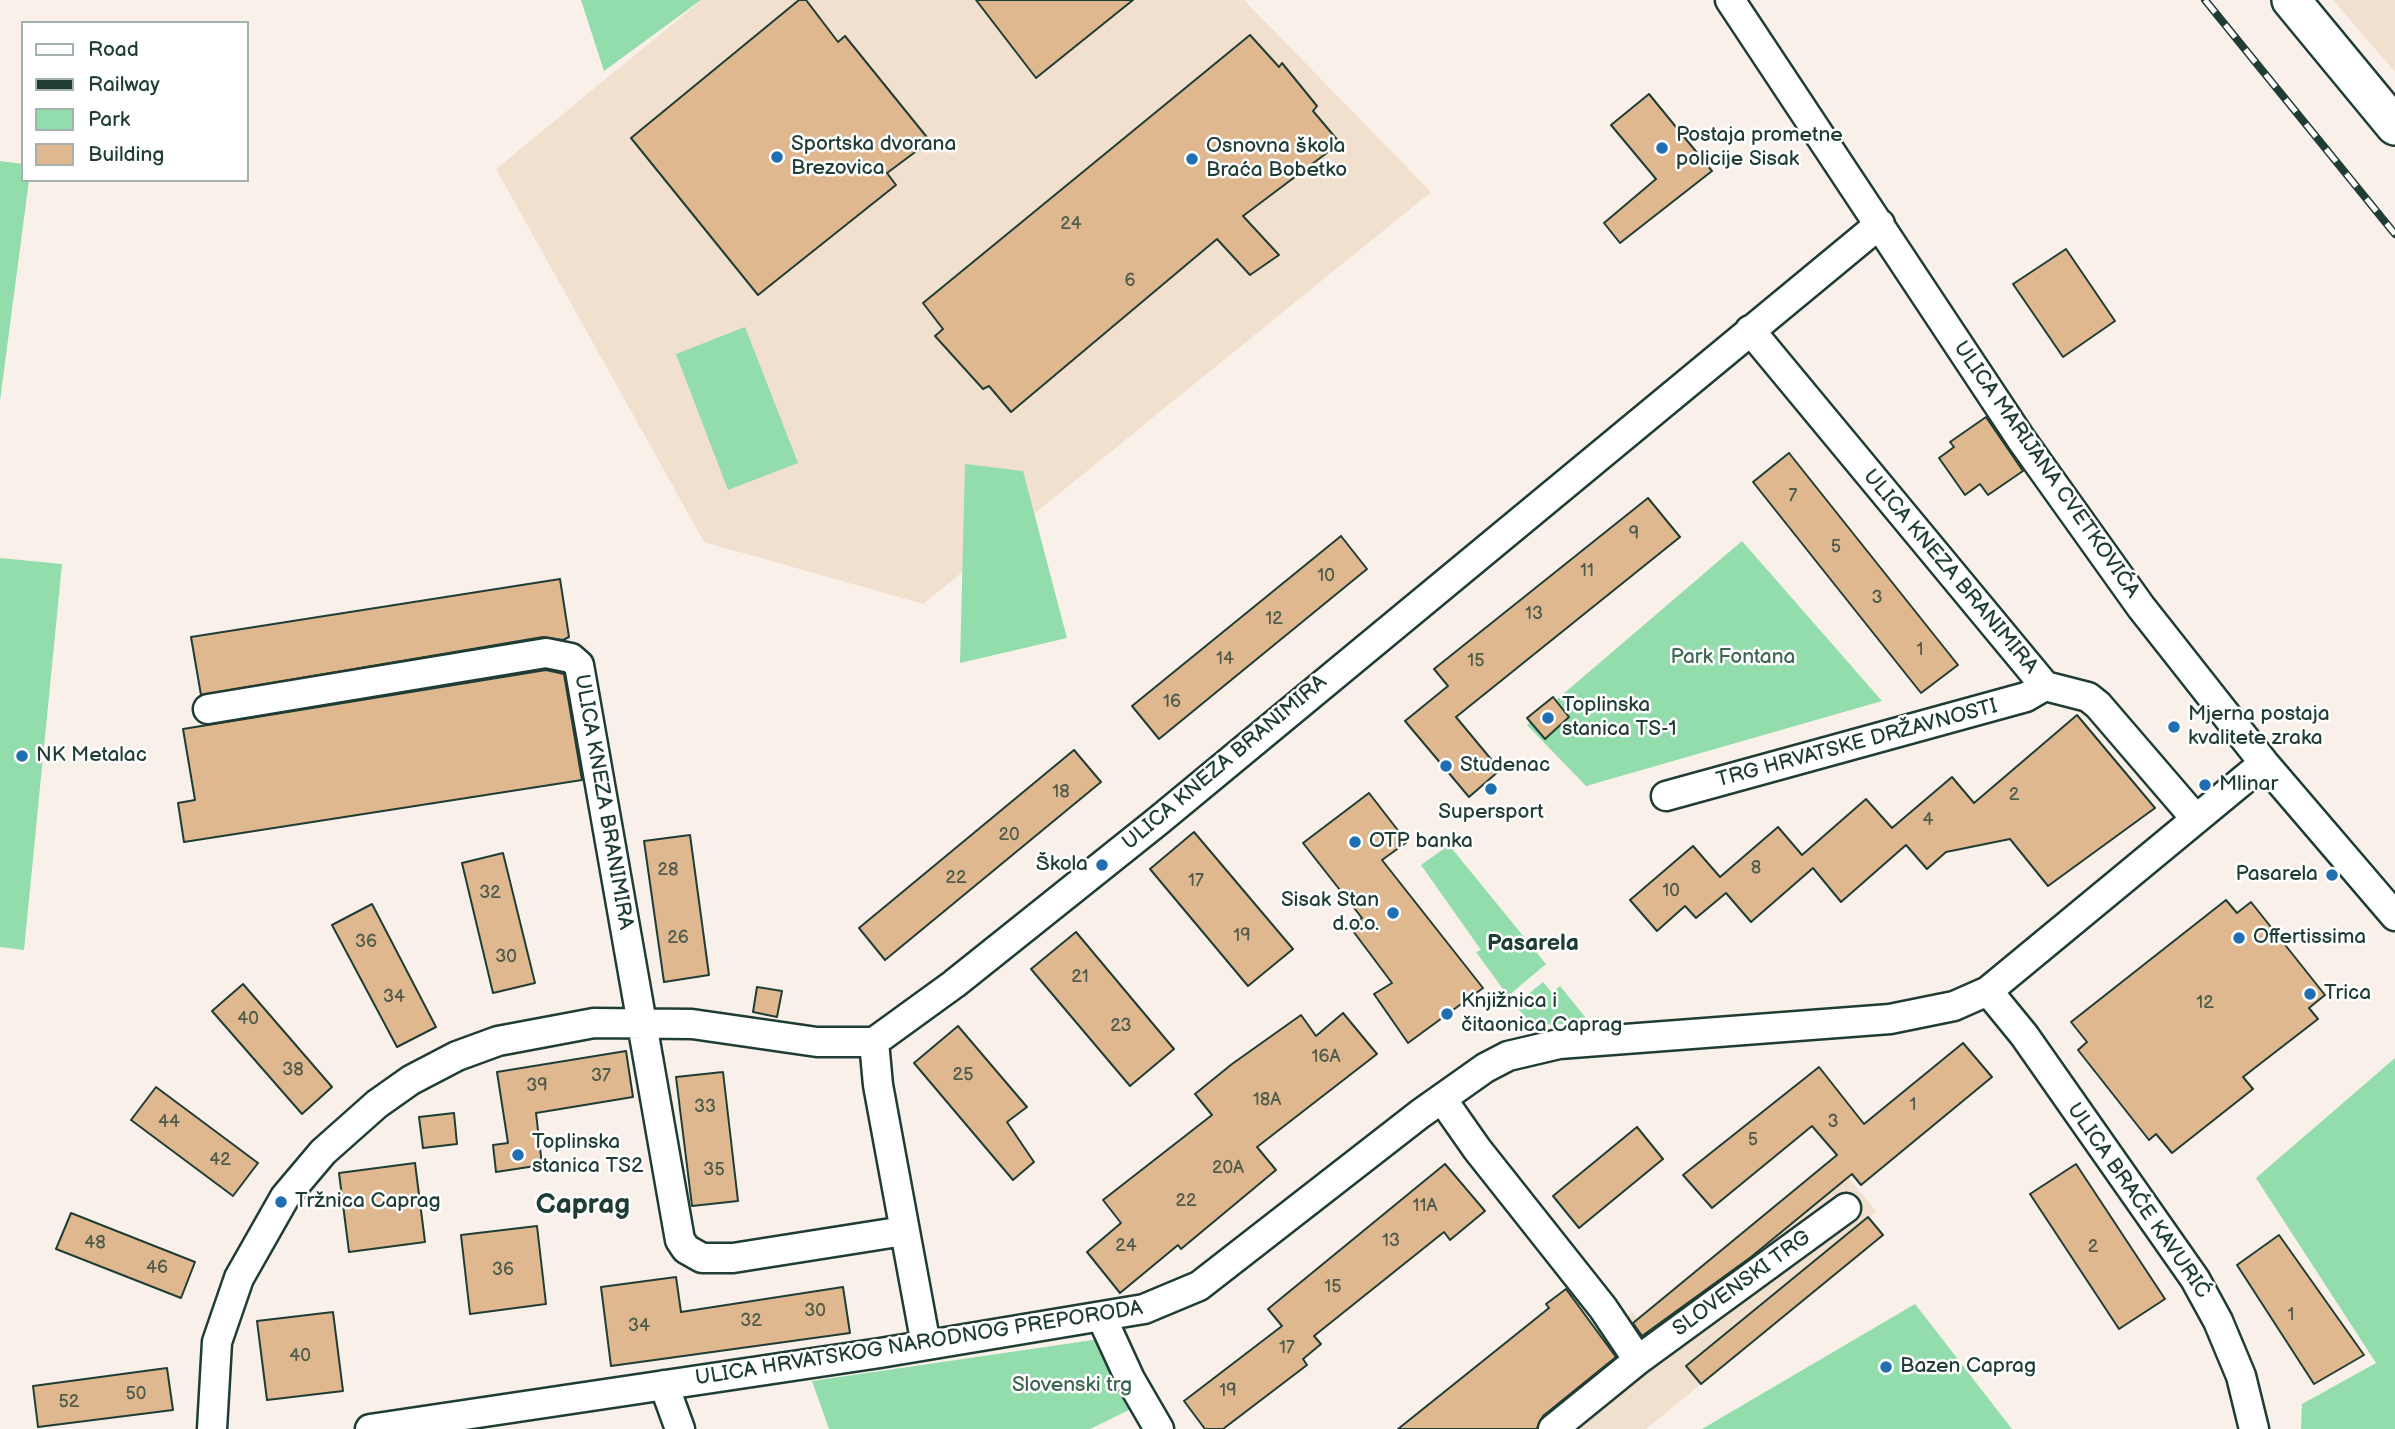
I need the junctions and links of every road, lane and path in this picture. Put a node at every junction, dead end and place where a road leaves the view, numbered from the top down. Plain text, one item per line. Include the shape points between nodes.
1 (1730, 0) edge
2 (2291, 0) edge
3 (2395, 127) edge
4 (1880, 224) junction
5 (1750, 330) junction
6 (2045, 686) junction
7 (208, 709) dead end
8 (2264, 763) junction
9 (1666, 796) dead end
10 (2196, 819) junction
11 (2395, 916) edge
12 (1988, 991) junction
13 (643, 1023) junction
14 (874, 1042) junction
15 (1442, 1099) junction
16 (1846, 1208) dead end
17 (904, 1230) junction
18 (1102, 1318) junction
19 (926, 1346) junction
20 (1638, 1360) junction
21 (664, 1385) junction
22 (212, 1429) edge
23 (370, 1429) edge
24 (680, 1429) edge
25 (1159, 1429) edge
26 (1553, 1429) edge
27 (2254, 1429) edge

1 - 4 street, ULICA MARIJANA CVETKOVIĆA
2 - 3 main road
4 - 5 street, ULICA KNEZA BRANIMIRA
4 - 8 street, ULICA MARIJANA CVETKOVIĆA via 2079,520
5 - 6 street, ULICA KNEZA BRANIMIRA
5 - 14 street, ULICA KNEZA BRANIMIRA via 1158,821
6 - 9 street, TRG HRVATSKE DRŽAVNOSTI via 2026,697
6 - 10 street, ULICA KNEZA BRANIMIRA via 2088,697 2098,705
7 - 13 street, ULICA KNEZA BRANIMIRA via 546,653 571,658 579,665
8 - 10 street, ULICA HRVATSKOG NARODNOG PREPORODA
8 - 11 street, ULICA MARIJANA CVETKOVIĆA
10 - 12 street, ULICA HRVATSKOG NARODNOG PREPORODA
12 - 15 street, ULICA HRVATSKOG NARODNOG PREPORODA via 1954,1006 1890,1019 1526,1050 1485,1068
12 - 27 street, ULICA BRAĆE KAVURIĆ via 2024,1035 2195,1279 2241,1376
13 - 14 street via 692,1024 817,1042
13 - 17 street, ULICA KNEZA BRANIMIRA via 680,1240 686,1249 702,1258 733,1258
13 - 22 street via 594,1023 498,1041 411,1080 352,1124 281,1202 239,1278 217,1342
14 - 17 street
15 - 18 street, ULICA HRVATSKOG NARODNOG PREPORODA via 1199,1286 1144,1309
15 - 20 street
16 - 20 street, SLOVENSKI TRG
17 - 19 street
18 - 19 street, ULICA HRVATSKOG NARODNOG PREPORODA
18 - 25 street
19 - 21 street, ULICA HRVATSKOG NARODNOG PREPORODA
20 - 26 street, SLOVENSKI TRG
21 - 23 street, ULICA HRVATSKOG NARODNOG PREPORODA
21 - 24 street, ULICA HRVATSKOG NARODNOG PREPORODA

